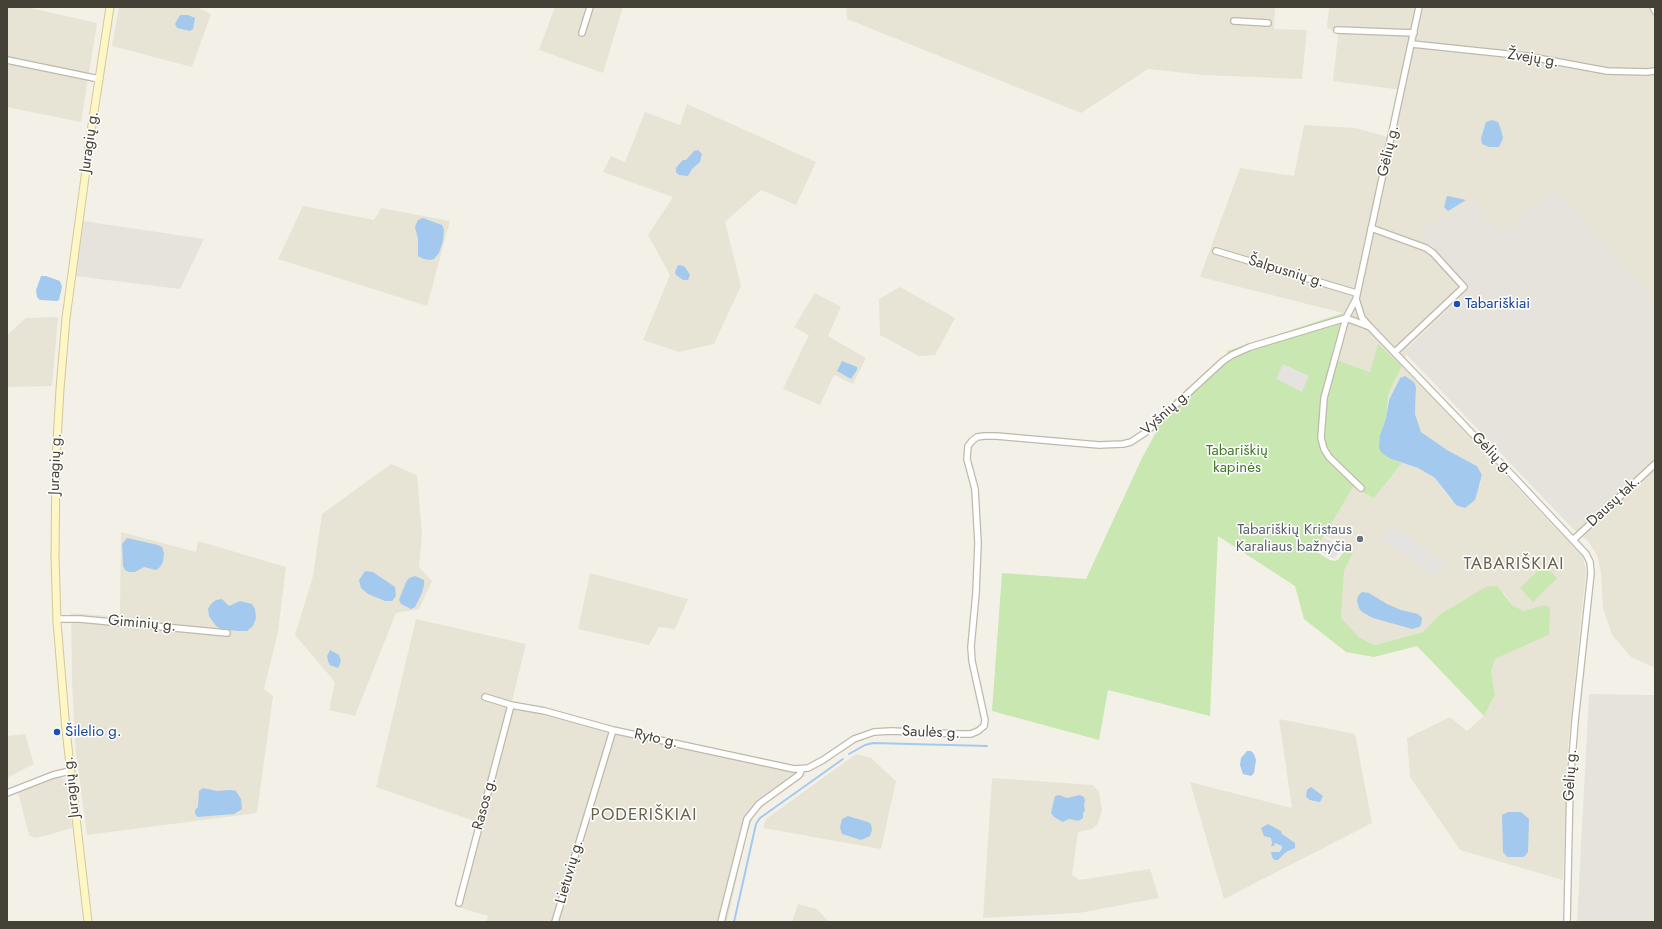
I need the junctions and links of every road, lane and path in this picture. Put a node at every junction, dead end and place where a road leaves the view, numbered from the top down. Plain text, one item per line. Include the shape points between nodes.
1 (110, 7) edge
2 (590, 7) edge
3 (1419, 7) edge
4 (1653, 7) edge
5 (1655, 10) edge
6 (1234, 21) dead end
7 (1268, 23) dead end
8 (1337, 30) dead end
9 (582, 33) dead end
10 (1414, 33) junction
11 (1412, 44) junction
12 (7, 60) edge
13 (1655, 71) edge
14 (99, 79) junction
15 (1371, 228) junction
16 (1216, 251) dead end
17 (1356, 293) junction
18 (1356, 299) junction
19 (1346, 318) junction
20 (1370, 327) junction
21 (1394, 352) junction
22 (972, 441) joint
23 (1655, 464) edge
24 (1361, 488) dead end
25 (1573, 540) junction
26 (57, 619) junction
27 (227, 633) dead end
28 (485, 697) dead end
29 (511, 705) junction
30 (613, 730) junction
31 (802, 769) junction
32 (70, 771) junction
33 (7, 793) edge
34 (458, 903) dead end
35 (88, 922) edge
36 (555, 922) edge
37 (721, 922) edge
38 (1567, 922) edge

1 - 14 main road, Juragių g.
2 - 9 street
3 - 10 street, Gėlių g.
4 - 5 street
6 - 7 street
8 - 10 street
10 - 11 street, Gėlių g.
11 - 13 street, Žvejų g. via 1526,56 1607,71
11 - 15 street, Gėlių g.
12 - 14 street
14 - 26 main road, Juragių g. via 76,236 61,374 55,508
15 - 17 street, Gėlių g.
15 - 21 street via 1426,248 1464,287
16 - 17 street, Šalpusnių g.
17 - 18 street, Gėlių g.
18 - 19 street
18 - 20 street, Gėlių g. via 1362,318
19 - 20 street
19 - 22 street, Vyšnių g. via 1250,347 1232,355 1222,361 1146,432 1131,442 1099,445 996,436 977,437
19 - 24 street via 1324,398 1322,438 1329,457
20 - 21 street, Gėlių g.
21 - 25 street, Gėlių g.
22 - 31 street, Saulės g. via 968,446 967,459 975,494 978,543 971,647 984,713 984,726 978,731 966,734 891,731 864,734 823,760
23 - 25 street, Dausų tak.
25 - 38 street, Gėlių g. via 1586,554 1591,573 1572,749
26 - 27 street, Giminių g.
26 - 32 main road, Juragių g.
28 - 29 street, Ryto g.
29 - 30 street, Ryto g. via 545,711
29 - 34 street, Rasos g.
30 - 31 street, Ryto g.
30 - 36 street, Lietuvių g.
31 - 37 street, Saulės g. via 800,775 759,804 747,819
32 - 33 street
32 - 35 main road, Juragių g.

